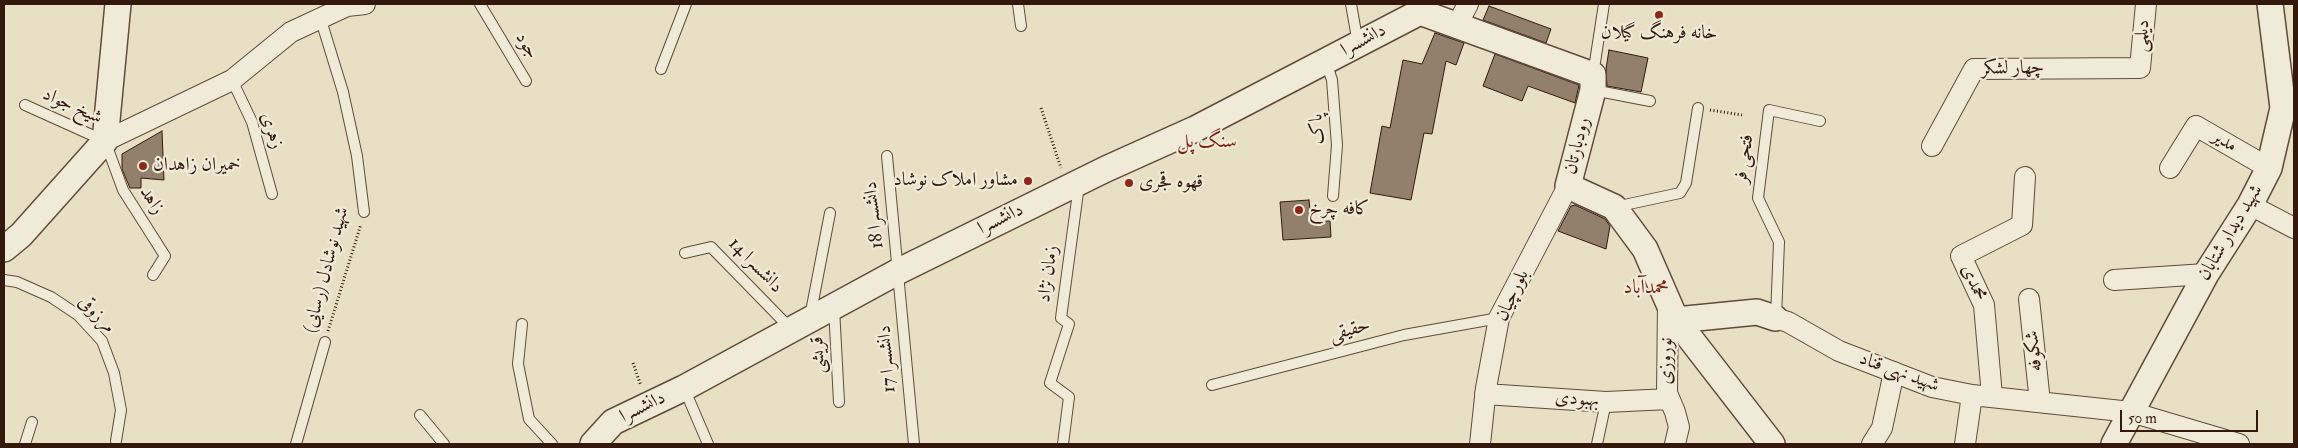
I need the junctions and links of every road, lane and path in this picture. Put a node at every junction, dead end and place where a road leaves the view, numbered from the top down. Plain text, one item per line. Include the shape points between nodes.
1 (118, 4) edge
2 (353, 4) edge
3 (480, 4) edge
4 (686, 4) edge
5 (1018, 4) edge
6 (1351, 4) edge
7 (1604, 4) edge
8 (2270, 4) edge
9 (2139, 5) edge
10 (1421, 8) edge
11 (1463, 15) edge
12 (320, 17) junction
13 (1021, 26) dead end
14 (1358, 44) junction
15 (1326, 61) junction
16 (2140, 68) joint
17 (660, 69) dead end
18 (232, 80) junction
19 (526, 81) dead end
20 (1593, 83) junction
21 (1650, 101) dead end
22 (25, 105) dead end
23 (1041, 108) dead end
24 (1698, 108) joint
25 (1742, 115) dead end
26 (1820, 121) dead end
27 (104, 141) junction
28 (1932, 146) dead end
29 (886, 156) dead end
30 (2170, 168) dead end
31 (2269, 168) junction
32 (2025, 176) dead end
33 (1073, 185) junction
34 (1568, 186) junction
35 (272, 194) dead end
36 (1333, 196) dead end
37 (2250, 204) junction
38 (1614, 208) junction
39 (364, 212) joint
40 (830, 213) dead end
41 (2294, 228) edge
42 (4, 249) edge
43 (685, 254) dead end
44 (899, 271) junction
45 (2206, 274) junction
46 (153, 275) dead end
47 (4, 280) edge
48 (2114, 280) dead end
49 (2029, 300) dead end
50 (834, 307) junction
51 (1672, 312) junction
52 (1499, 318) junction
53 (1776, 318) junction
54 (522, 324) dead end
55 (801, 325) junction
56 (325, 342) joint
57 (1894, 372) junction
58 (1212, 385) dead end
59 (684, 388) junction
60 (1486, 394) junction
61 (1972, 395) junction
62 (1992, 396) junction
63 (1670, 399) junction
64 (839, 402) dead end
65 (1606, 402) junction
66 (2040, 402) junction
67 (2131, 412) junction
68 (420, 415) dead end
69 (32, 422) dead end
70 (116, 441) dead end
71 (25, 444) edge
72 (296, 444) edge
73 (444, 444) edge
74 (552, 444) edge
75 (594, 444) edge
76 (708, 444) edge
77 (914, 444) edge
78 (1063, 444) edge
79 (1480, 444) edge
80 (1597, 444) edge
81 (1675, 444) edge
82 (1772, 444) edge
83 (1872, 444) edge
84 (1965, 444) edge
85 (2114, 444) edge
86 (2239, 444) edge

1 - 27 street
2 - 12 street
3 - 19 lane, جود
4 - 17 lane
5 - 13 lane
6 - 14 lane
7 - 20 lane
8 - 31 street, شهید دیدار شتابان via 2283,108
9 - 16 street, دیلمی
10 - 11 street
10 - 14 street, دانشسرا
11 - 20 street
12 - 18 street via 291,32
12 - 39 lane, شهید نوشادل (رسایی) via 353,138
14 - 15 street, دانشسرا
15 - 33 street, دانشسرا via 1196,129
15 - 36 lane, پاک via 1332,80 1337,145
16 - 28 street, چهار لشکر via 1974,69
18 - 27 street
18 - 35 lane, زهری via 252,122
20 - 21 lane
20 - 34 street, رودبارتان
22 - 27 lane, شیخ جواد
23 - 33 path
24 - 25 path
24 - 38 lane via 1686,183 1680,193
26 - 53 lane, فتحی فر via 1769,110 1758,198 1778,242
27 - 42 street via 21,236
27 - 46 lane, زاهد via 123,190 166,256
29 - 44 lane, دانشسرا 18
30 - 31 street, مدیر via 2196,126
31 - 37 street, شهید دیدار شتابان
32 - 62 street, محمدی via 2022,225 1961,256 1984,305
33 - 44 street, دانشسرا
33 - 78 lane, زمان نژاد via 1061,318 1069,324 1050,383 1069,397
34 - 38 street, رودبارتان
34 - 52 street, بلورچیان
37 - 41 street
37 - 45 street, شهید دیدار شتابان
38 - 51 street, رودبارتان via 1645,249
39 - 56 path, شهید نوشادل (رسایی)
40 - 55 lane
43 - 55 lane, دانشسرا 14 via 711,247
44 - 50 street, دانشسرا
44 - 77 lane, دانشسرا 17
45 - 48 street
45 - 67 street, شهید دیدار شتابان
47 - 70 lane, مرزوقی via 17,282 51,297 78,315 102,341 114,373 121,410
49 - 66 street, شکوفه
50 - 55 street, دانشسرا
50 - 64 lane, قریشی
51 - 53 street, شهید نهی قناد via 1757,312
51 - 63 street, نوروزی via 1667,393
51 - 82 street, رودبارتان
52 - 58 lane, حقیقی via 1404,335
52 - 60 street, بلورچیان
53 - 57 street, شهید نهی قناد via 1838,351
54 - 74 lane via 518,364 529,419
55 - 59 street, دانشسرا
56 - 72 lane, شهید نوشادل (رسایی)
57 - 61 street, شهید نهی قناد via 1932,387
57 - 83 street via 1882,428
59 - 75 street, دانشسرا via 613,422
59 - 76 lane
60 - 65 street, بهبودی
60 - 79 street, بلورچیان
61 - 62 street, شهید نهی قناد
61 - 84 street
62 - 66 street, شهید نهی قناد
63 - 65 street, بهبودی
63 - 81 street, نوروزی via 1679,427
65 - 80 lane
66 - 67 street, شهید نهی قناد
67 - 85 street, شهید دیدار شتابان
67 - 86 street, شهید نهی قناد
68 - 73 lane
69 - 71 lane

